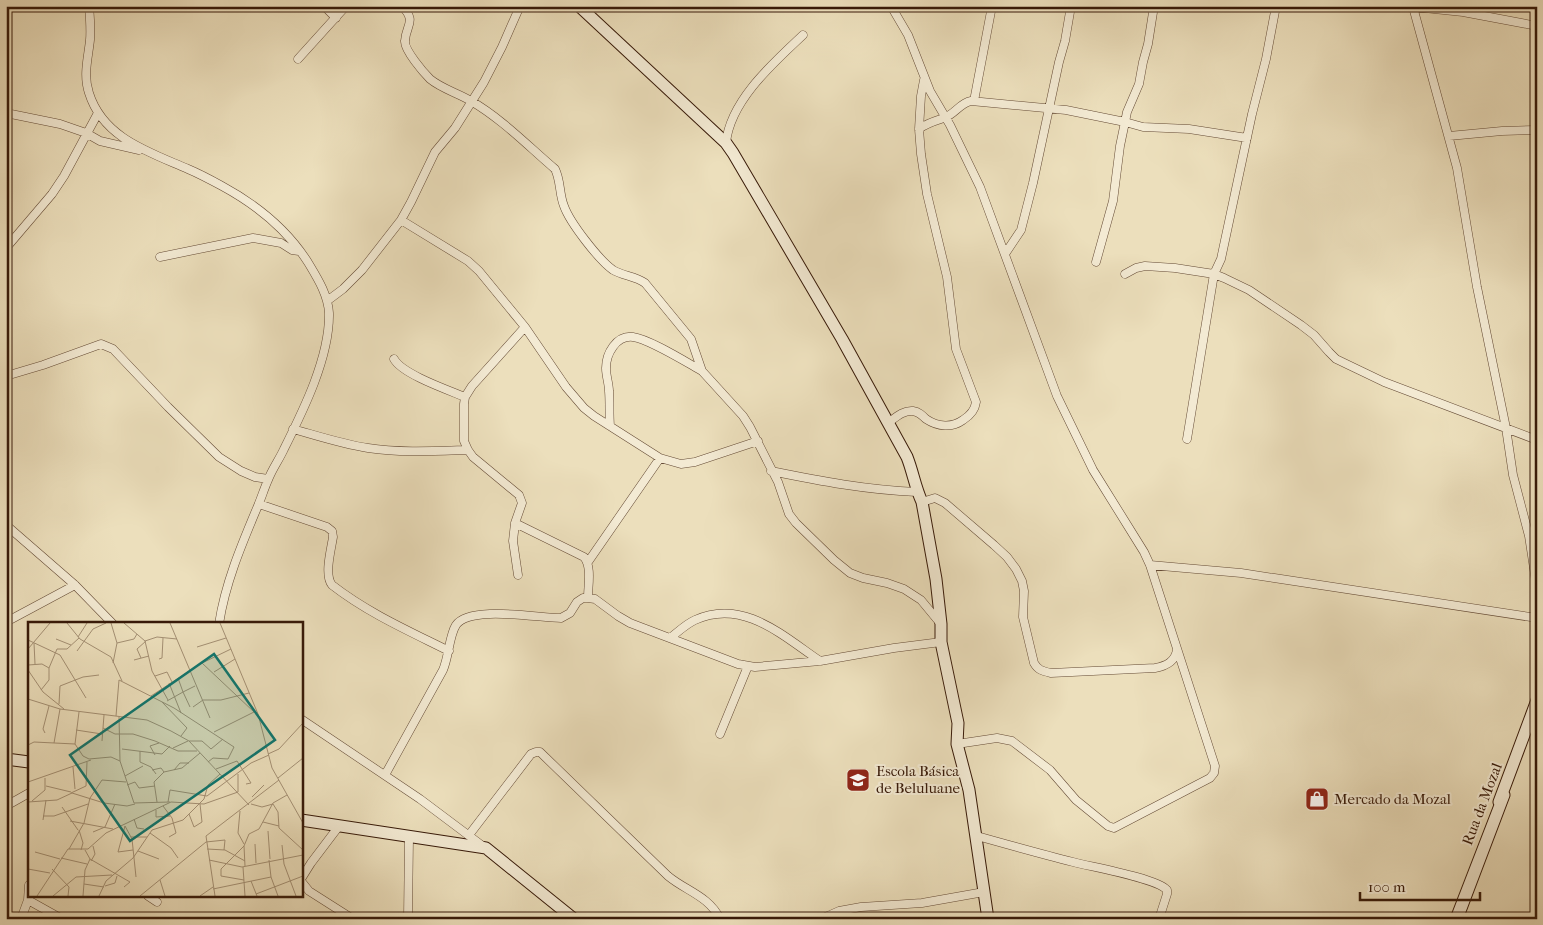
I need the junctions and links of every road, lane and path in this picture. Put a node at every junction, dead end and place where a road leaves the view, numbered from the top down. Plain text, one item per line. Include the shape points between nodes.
1 (89, 6) edge
2 (324, 6) edge
3 (346, 6) edge
4 (402, 6) edge
5 (520, 6) edge
6 (579, 6) edge
7 (891, 6) edge
8 (992, 6) edge
9 (1070, 6) edge
10 (1154, 6) edge
11 (1276, 6) edge
12 (1409, 7) edge
13 (336, 18) junction
14 (1537, 26) edge
15 (804, 35) dead end
16 (298, 58) dead end
17 (924, 79) junction
18 (471, 101) junction
19 (974, 101) junction
20 (1050, 109) junction
21 (6, 113) edge
22 (98, 113) junction
23 (945, 118) junction
24 (1125, 122) junction
25 (919, 129) junction
26 (1537, 130) edge
27 (86, 133) junction
28 (1449, 136) junction
29 (1247, 138) junction
30 (726, 143) junction
31 (148, 152) junction
32 (401, 220) junction
33 (289, 238) junction
34 (282, 244) junction
35 (6, 248) edge
36 (300, 251) junction
37 (1005, 254) junction
38 (160, 257) dead end
39 (1096, 262) dead end
40 (1125, 274) dead end
41 (1214, 274) junction
42 (327, 301) junction
43 (525, 327) junction
44 (394, 359) dead end
45 (702, 371) junction
46 (6, 376) edge
47 (465, 397) junction
48 (888, 423) junction
49 (610, 426) junction
50 (1506, 428) junction
51 (293, 429) junction
52 (1187, 439) dead end
53 (1537, 440) edge
54 (758, 441) junction
55 (468, 450) junction
56 (660, 458) junction
57 (771, 470) junction
58 (268, 479) junction
59 (920, 497) junction
60 (259, 504) junction
61 (515, 523) junction
62 (6, 525) edge
63 (588, 562) junction
64 (1150, 565) junction
65 (518, 575) dead end
66 (75, 585) junction
67 (1537, 588) edge
68 (588, 598) junction
69 (1537, 618) edge
70 (6, 622) edge
71 (110, 622) edge
72 (219, 622) edge
73 (941, 624) junction
74 (670, 638) junction
75 (941, 642) junction
76 (1177, 650) junction
77 (449, 651) junction
78 (820, 661) junction
79 (748, 666) junction
80 (1537, 700) edge
81 (302, 720) edge
82 (720, 734) dead end
83 (957, 744) junction
84 (6, 759) edge
85 (28, 762) edge
86 (385, 775) junction
87 (28, 794) edge
88 (6, 806) edge
89 (302, 820) edge
90 (339, 826) junction
91 (469, 835) junction
92 (977, 836) junction
93 (410, 837) junction
94 (486, 848) junction
95 (302, 878) edge
96 (302, 881) edge
97 (984, 892) junction
98 (151, 898) edge
99 (28, 900) joint
100 (157, 902) dead end
101 (21, 919) edge
102 (62, 919) edge
103 (353, 919) edge
104 (408, 919) edge
105 (574, 919) edge
106 (720, 919) edge
107 (821, 919) edge
108 (988, 919) edge
109 (1159, 919) edge
110 (1456, 919) edge

1 - 22 street via 91,26 86,80
2 - 13 street
3 - 13 street
4 - 18 street via 410,19 405,40 407,50 430,79
5 - 18 street via 502,48
6 - 30 street
7 - 17 street via 908,35
8 - 19 street
9 - 20 street
10 - 24 street via 1139,84
11 - 29 street
12 - 14 street via 1463,12
12 - 28 street
13 - 16 street
15 - 30 street via 750,90 730,121
17 - 23 street
17 - 25 street
18 - 32 street via 435,152
18 - 45 street via 503,123 555,170 563,206 570,218 611,268 645,283 691,339
19 - 20 street
19 - 23 street via 963,103
20 - 24 street via 1082,112
20 - 37 street via 1020,230
21 - 27 street
22 - 27 street
22 - 31 street via 112,130
23 - 25 street
23 - 37 street via 980,186
24 - 29 street via 1143,127 1189,129
24 - 39 street via 1112,201
25 - 48 street via 927,194 947,277 956,349 976,402 975,409 956,425 939,425 918,412 910,411
26 - 28 street
27 - 31 street via 100,141
27 - 35 street via 52,194
28 - 50 street
29 - 41 street via 1221,259
30 - 48 street
31 - 33 street via 224,187 253,205
32 - 42 street via 362,270
32 - 43 street via 480,271
33 - 34 street
33 - 36 street
34 - 36 street
34 - 38 street via 253,238
36 - 42 street
37 - 64 street via 1058,396 1093,470
40 - 41 street via 1145,266
41 - 50 street via 1249,290 1294,320 1336,358 1384,382
41 - 52 street
42 - 51 street via 325,348 311,391
43 - 47 street
43 - 49 street via 578,401
44 - 47 street via 416,376
45 - 49 street via 648,342 632,337 620,340 607,358
45 - 54 street via 743,416
46 - 58 street via 102,344 108,346 218,457 241,471
47 - 55 street via 464,441
48 - 59 street via 909,463
49 - 56 street
50 - 53 street
50 - 67 street
51 - 55 street via 369,448
51 - 58 street
54 - 56 street via 695,462 681,464
54 - 57 street
55 - 61 street via 520,495 522,503
56 - 63 street
57 - 59 street
57 - 73 street via 789,514 834,560 850,573 904,589 921,600
58 - 60 street
59 - 73 street
59 - 76 street via 945,502 1008,557 1022,581 1023,617 1034,663 1041,671 1155,668 1168,664
60 - 72 street via 230,578
60 - 77 street via 327,527 333,537 329,575 332,585 355,602
61 - 63 street via 584,557
61 - 65 street via 512,542
62 - 66 street
63 - 68 street
64 - 69 street via 1241,573
64 - 76 street
66 - 70 street
66 - 71 street
68 - 74 street via 596,599 630,623
68 - 77 street via 577,602 570,614 561,618 478,614 462,619 456,624
73 - 75 street
74 - 78 street via 694,620 724,613 746,616 767,624
74 - 79 street
75 - 78 street
75 - 83 street via 958,723
76 - 83 street via 1212,754 1214,773 1203,782 1114,828 1076,800 1050,770 1012,741 997,738
77 - 86 street via 443,670
78 - 79 street
79 - 82 street
80 - 110 street, Rua da Mozal
81 - 86 street
83 - 92 street
84 - 85 street
86 - 91 street
87 - 88 street
89 - 90 street
90 - 93 street
90 - 95 street
91 - 94 street
91 - 106 street via 530,754 540,752 678,885 705,899
92 - 97 street
92 - 109 street via 1164,886 1167,894
93 - 94 street
93 - 104 street
94 - 105 street
96 - 103 street via 309,891
97 - 107 street via 922,903 861,907
97 - 108 street
98 - 100 street
99 - 101 street
99 - 102 street
110 - 110 street, Rua da Mozal via 1504,795

